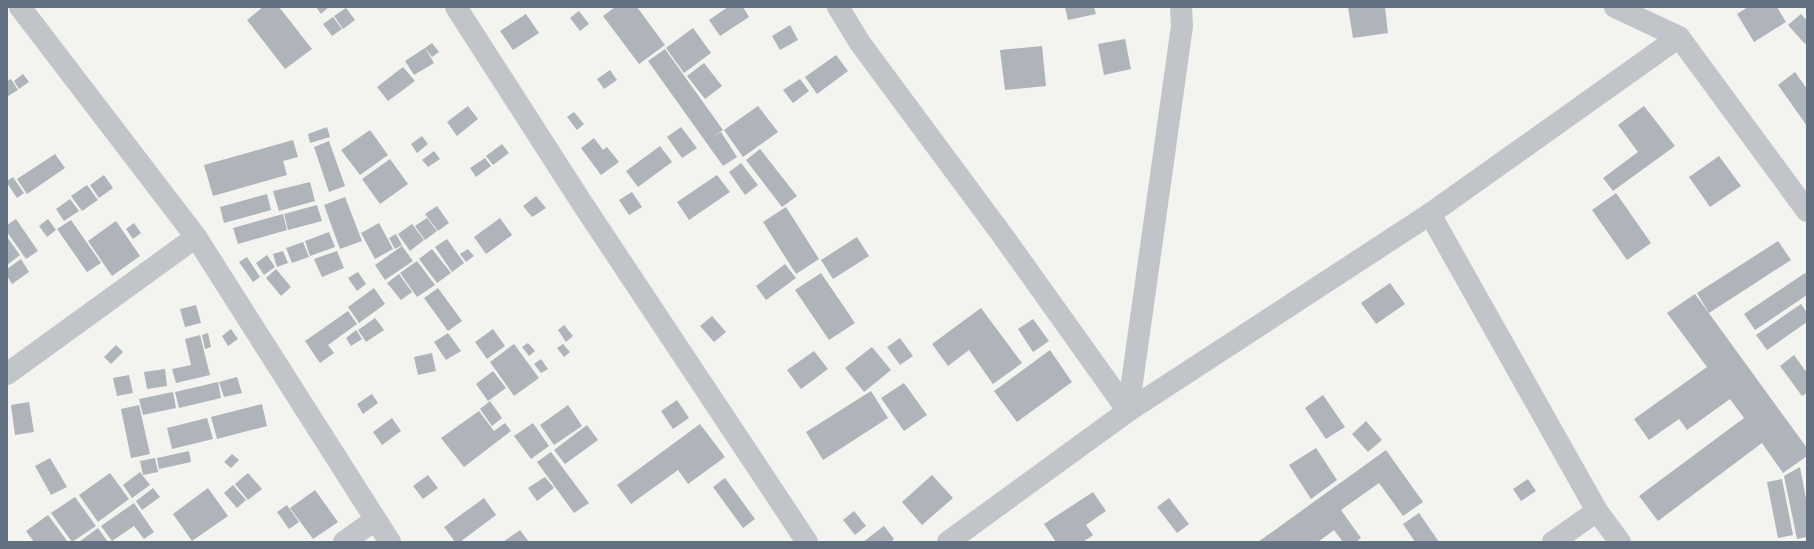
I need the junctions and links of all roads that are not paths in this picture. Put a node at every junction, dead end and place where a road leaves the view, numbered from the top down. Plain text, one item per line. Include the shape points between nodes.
1 (20, 7) edge
2 (456, 7) edge
3 (838, 7) edge
4 (1181, 7) edge
5 (1615, 7) edge
6 (1679, 37) junction
7 (1807, 211) edge
8 (1430, 214) junction
9 (196, 237) junction
10 (7, 374) edge
11 (1128, 411) junction
12 (1596, 511) junction
13 (374, 520) junction
14 (344, 542) edge
15 (390, 542) edge
16 (807, 542) edge
17 (948, 542) edge
18 (1554, 542) edge
19 (1620, 542) edge

1 - 9 street
2 - 16 street via 580,200
3 - 11 street via 860,42
4 - 11 street via 1182,26
5 - 6 street
6 - 7 street
6 - 8 street
8 - 11 street
8 - 12 street
9 - 10 street
9 - 13 street
11 - 17 street
12 - 18 street
12 - 19 street
13 - 14 street
13 - 15 street

